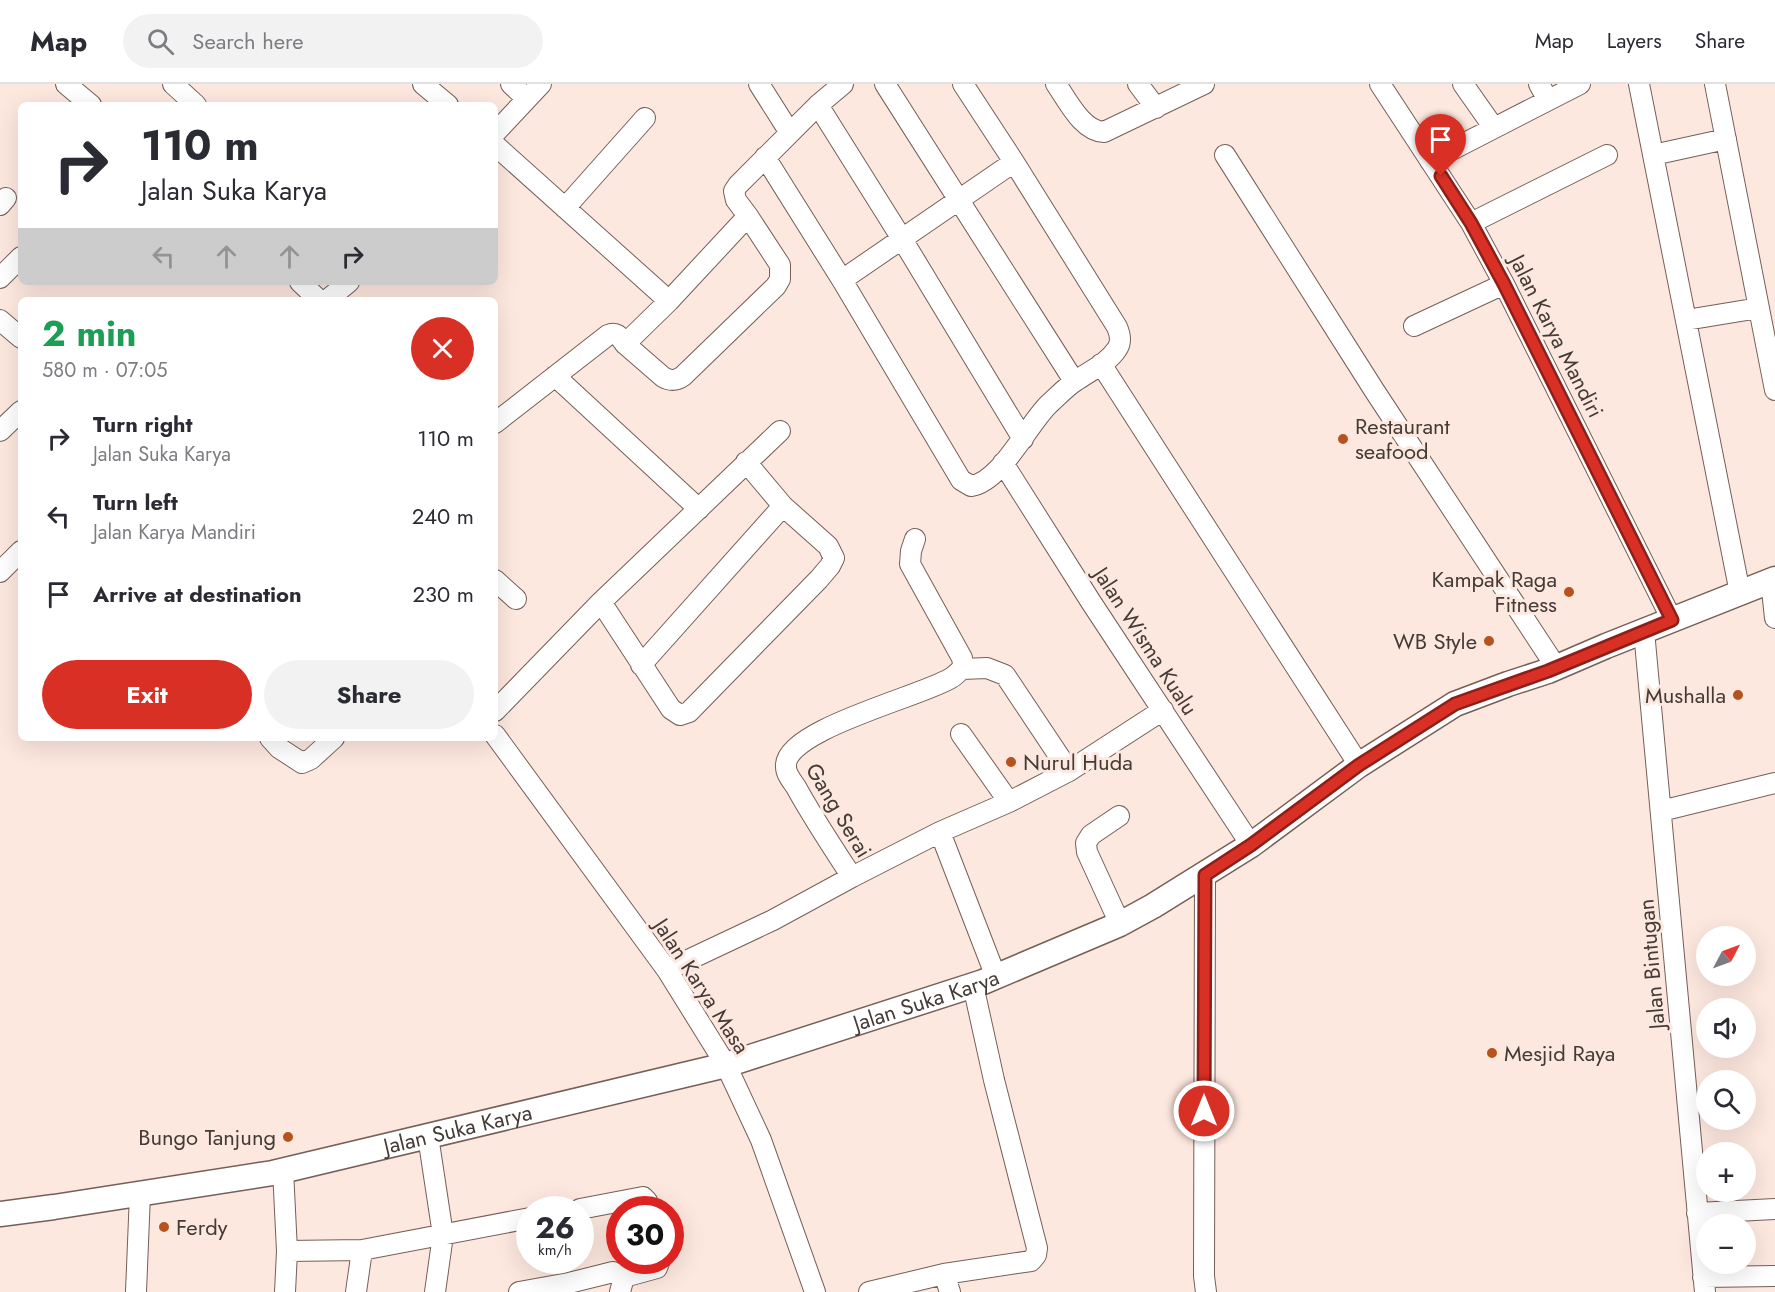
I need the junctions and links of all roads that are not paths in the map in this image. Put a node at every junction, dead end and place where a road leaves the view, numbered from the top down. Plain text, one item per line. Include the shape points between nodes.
1 (66, 84) edge
2 (173, 84) edge
3 (423, 84) edge
4 (511, 84) edge
5 (542, 84) edge
6 (759, 84) edge
7 (843, 84) edge
8 (885, 84) edge
9 (963, 84) edge
10 (1056, 84) edge
11 (1138, 84) edge
12 (1204, 84) edge
13 (1380, 84) edge
14 (1463, 84) edge
15 (1639, 84) edge
16 (1715, 84) edge
17 (1558, 89) edge
18 (527, 99) junction
19 (87, 102) edge
20 (193, 102) edge
21 (444, 102) edge
22 (818, 105) junction
23 (1155, 108) junction
24 (645, 118) dead end
25 (1494, 128) junction
26 (498, 130) edge
27 (790, 133) junction
28 (1726, 139) junction
29 (498, 148) edge
30 (1225, 155) dead end
31 (1607, 155) dead end
32 (1653, 155) junction
33 (765, 157) junction
34 (1431, 161) junction
35 (1014, 162) junction
36 (959, 200) junction
37 (565, 208) junction
38 (748, 216) junction
39 (1471, 223) junction
40 (902, 239) junction
41 (18, 260) edge
42 (0, 278) edge
43 (842, 280) junction
44 (1504, 284) junction
45 (303, 285) edge
46 (345, 285) edge
47 (316, 297) edge
48 (331, 297) edge
49 (669, 302) junction
50 (1759, 308) junction
51 (0, 320) edge
52 (1686, 320) junction
53 (1414, 326) dead end
54 (18, 335) edge
55 (625, 344) junction
56 (1101, 364) junction
57 (555, 376) junction
58 (1074, 381) junction
59 (1775, 390) edge
60 (18, 414) edge
61 (498, 421) edge
62 (0, 431) edge
63 (780, 431) dead end
64 (1023, 439) junction
65 (746, 462) junction
66 (1003, 463) junction
67 (783, 506) junction
68 (699, 509) junction
69 (915, 538) dead end
70 (18, 554) edge
71 (0, 572) edge
72 (1773, 580) edge
73 (498, 583) edge
74 (1740, 593) junction
75 (516, 599) dead end
76 (601, 602) junction
77 (1775, 618) edge
78 (1672, 620) junction
79 (1644, 632) junction
80 (641, 665) junction
81 (1556, 667) junction
82 (962, 669) junction
83 (498, 708) edge
84 (1163, 710) junction
85 (961, 734) dead end
86 (498, 739) edge
87 (273, 741) edge
88 (331, 741) edge
89 (1359, 765) junction
90 (1070, 771) junction
91 (1775, 783) edge
92 (1009, 802) junction
93 (1661, 811) junction
94 (1119, 816) dead end
95 (940, 832) junction
96 (1251, 845) junction
97 (1205, 875) junction
98 (852, 877) junction
99 (1120, 924) junction
100 (667, 970) junction
101 (996, 977) junction
102 (973, 985) junction
103 (726, 1065) junction
104 (428, 1136) junction
105 (283, 1170) junction
106 (140, 1194) junction
107 (1775, 1209) edge
108 (1697, 1213) junction
109 (0, 1214) edge
110 (516, 1221) edge
111 (442, 1235) junction
112 (362, 1250) junction
113 (287, 1251) junction
114 (645, 1274) edge
115 (1775, 1276) edge
116 (947, 1283) edge
117 (1205, 1284) edge
118 (622, 1285) edge
119 (1704, 1285) edge
120 (568, 1287) edge
121 (136, 1292) edge
122 (285, 1292) edge
123 (356, 1292) edge
124 (435, 1292) edge
125 (519, 1292) edge
126 (815, 1292) edge
127 (869, 1292) edge

1 - 19 street
2 - 20 street
3 - 21 street
4 - 18 street
5 - 18 street
6 - 27 street
7 - 22 street
8 - 36 street
9 - 35 street
10 - 23 street via 1083,123 1098,132
11 - 23 street
12 - 23 street
13 - 34 street, Jalan Karya Mandiri
14 - 25 street
15 - 32 street
16 - 28 street
17 - 25 street
18 - 26 street
22 - 27 street
22 - 40 street
24 - 37 street
25 - 34 street
27 - 33 street
28 - 32 street
28 - 50 street
29 - 37 street
30 - 81 street
31 - 39 street
32 - 52 street
33 - 38 street via 734,191
33 - 43 street
34 - 39 street, Jalan Karya Mandiri
35 - 36 street
35 - 56 street via 1119,332 1118,349
36 - 40 street
36 - 58 street
37 - 49 street
38 - 49 street
38 - 55 street via 780,265 776,286 678,380 663,377
39 - 44 street, Jalan Karya Mandiri
40 - 43 street
40 - 64 street
41 - 42 street
43 - 66 street via 961,480 971,486 981,484
44 - 53 street
44 - 78 street, Jalan Karya Mandiri
45 - 47 street
46 - 48 street
49 - 55 street
50 - 52 street
50 - 59 street
51 - 54 street
52 - 74 street
55 - 57 street via 612,333
56 - 58 street
56 - 89 street
57 - 61 street
57 - 68 street
58 - 64 street via 1047,406
60 - 62 street
63 - 65 street
64 - 66 street
65 - 67 street
65 - 68 street
66 - 84 street, Jalan Wisma Kualu
67 - 80 street
67 - 80 street via 831,550 833,561 824,573 689,712 681,716 671,709
68 - 76 street
69 - 82 street via 910,564 962,658
70 - 71 street
72 - 74 main road, Jalan Suka Karya
72 - 77 street
73 - 75 street
74 - 78 main road, Jalan Suka Karya
76 - 80 street
76 - 83 street
78 - 79 main road, Jalan Suka Karya
79 - 81 main road, Jalan Suka Karya
79 - 93 street, Jalan Bintugan
81 - 89 main road, Jalan Suka Karya via 1455,704
82 - 90 street via 987,668 1005,675
82 - 98 street, Gang Serai via 932,687 811,736 786,758 791,780
84 - 90 street
84 - 96 street, Jalan Wisma Kualu
85 - 92 street
86 - 100 street, Jalan Karya Masa
87 - 88 street via 302,763
89 - 96 main road, Jalan Suka Karya
90 - 92 street
91 - 93 street
92 - 95 street
93 - 108 street, Jalan Bintugan
94 - 99 street via 1091,835 1086,843
95 - 98 street
95 - 101 street
96 - 97 main road, Jalan Suka Karya
97 - 99 main road, Jalan Suka Karya
97 - 117 street
98 - 100 street, Gang Serai
99 - 101 main road, Jalan Suka Karya
100 - 103 street, Jalan Karya Masa
101 - 102 main road, Jalan Suka Karya
102 - 103 main road, Jalan Suka Karya
102 - 116 street via 1037,1253 1031,1260
103 - 104 main road, Jalan Suka Karya
103 - 126 street, Jalan Karya Masa via 761,1140
104 - 105 main road, Jalan Suka Karya
104 - 111 street
105 - 106 main road, Jalan Suka Karya
105 - 113 street
106 - 109 main road, Jalan Suka Karya
106 - 121 street
107 - 108 street
108 - 119 street, Jalan Bintugan
110 - 111 street
111 - 112 street
111 - 124 street
112 - 113 street
112 - 123 street
113 - 122 street
114 - 118 street
115 - 119 street
116 - 127 street
118 - 120 street via 613,1272
120 - 125 street

